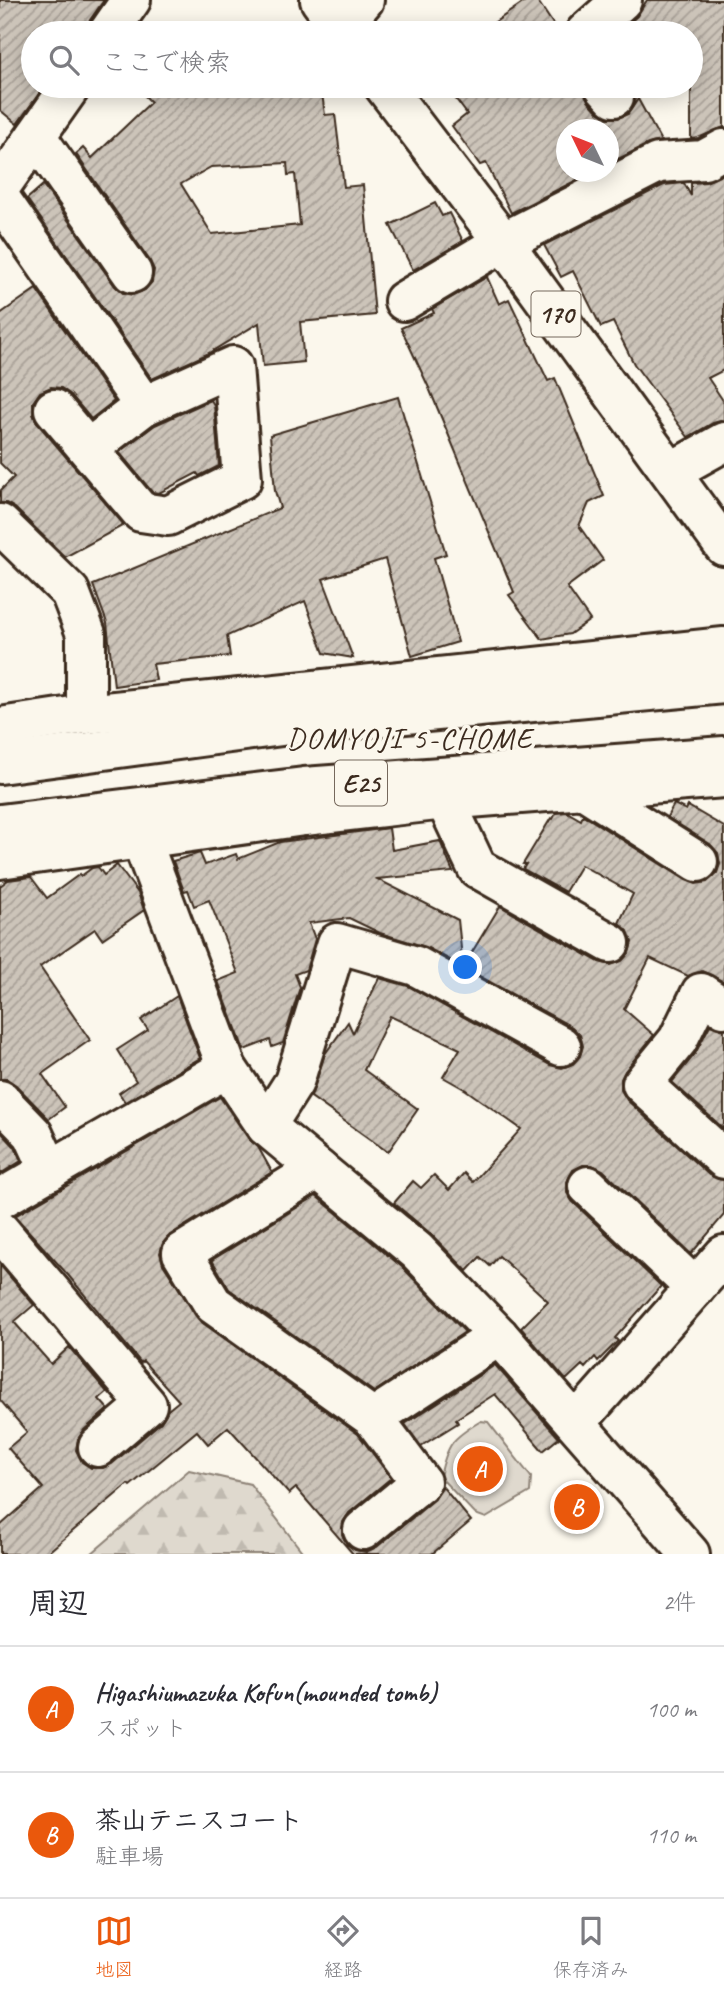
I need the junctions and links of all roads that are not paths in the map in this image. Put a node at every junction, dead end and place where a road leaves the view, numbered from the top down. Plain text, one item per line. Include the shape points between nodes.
1 (131, 0) edge
2 (622, 0) edge
3 (116, 21) edge
4 (598, 21) edge
5 (62, 98) edge
6 (393, 98) edge
7 (724, 149) edge
8 (10, 167) edge
9 (503, 242) junction
10 (132, 273) dead end
11 (404, 301) dead end
12 (144, 406) junction
13 (54, 409) dead end
14 (724, 442) edge
15 (88, 449) junction
16 (672, 471) junction
17 (0, 524) edge
18 (724, 545) edge
19 (724, 647) edge
20 (724, 684) edge
21 (86, 714) junction
22 (0, 727) edge
23 (724, 756) edge
24 (0, 764) edge
25 (724, 778) edge
26 (583, 789) junction
27 (445, 800) junction
28 (0, 824) edge
29 (141, 839) junction
30 (0, 859) edge
31 (698, 862) dead end
32 (610, 943) dead end
33 (724, 1008) edge
34 (561, 1046) dead end
35 (227, 1068) junction
36 (0, 1100) edge
37 (266, 1126) junction
38 (724, 1159) edge
39 (318, 1169) junction
40 (50, 1171) junction
41 (588, 1186) dead end
42 (0, 1199) edge
43 (0, 1231) edge
44 (724, 1255) edge
45 (695, 1288) junction
46 (499, 1336) junction
47 (373, 1418) junction
48 (576, 1423) junction
49 (98, 1447) dead end
50 (363, 1530) dead end
51 (690, 1554) edge

1 - 3 main road
2 - 4 main road
5 - 8 main road
6 - 9 main road, 170
7 - 9 main road via 704,160 658,163
8 - 10 main road
8 - 12 main road
9 - 11 main road
9 - 16 main road, 170
12 - 15 main road
12 - 15 main road via 233,366 243,479 168,516 141,512
13 - 15 main road
14 - 16 main road
16 - 18 main road, 170
17 - 21 main road via 70,592 86,634
19 - 21 main road
20 - 24 main road, E25 via 289,725
21 - 22 main road
23 - 28 main road, E25 via 304,787
25 - 26 main road
26 - 27 main road
26 - 31 main road
27 - 29 main road
27 - 32 main road via 477,869
29 - 30 main road
29 - 35 main road
33 - 38 main road via 701,993 678,1040 642,1084
34 - 37 main road via 415,965 337,943 294,1082
35 - 37 main road
35 - 40 main road
36 - 40 main road via 33,1134
37 - 39 main road
39 - 46 main road via 417,1251
39 - 47 main road via 181,1253 213,1304
40 - 42 main road
41 - 45 main road
43 - 49 main road via 147,1405
44 - 45 main road
45 - 48 main road
46 - 47 main road
46 - 48 main road
47 - 50 main road via 421,1482
48 - 51 main road

